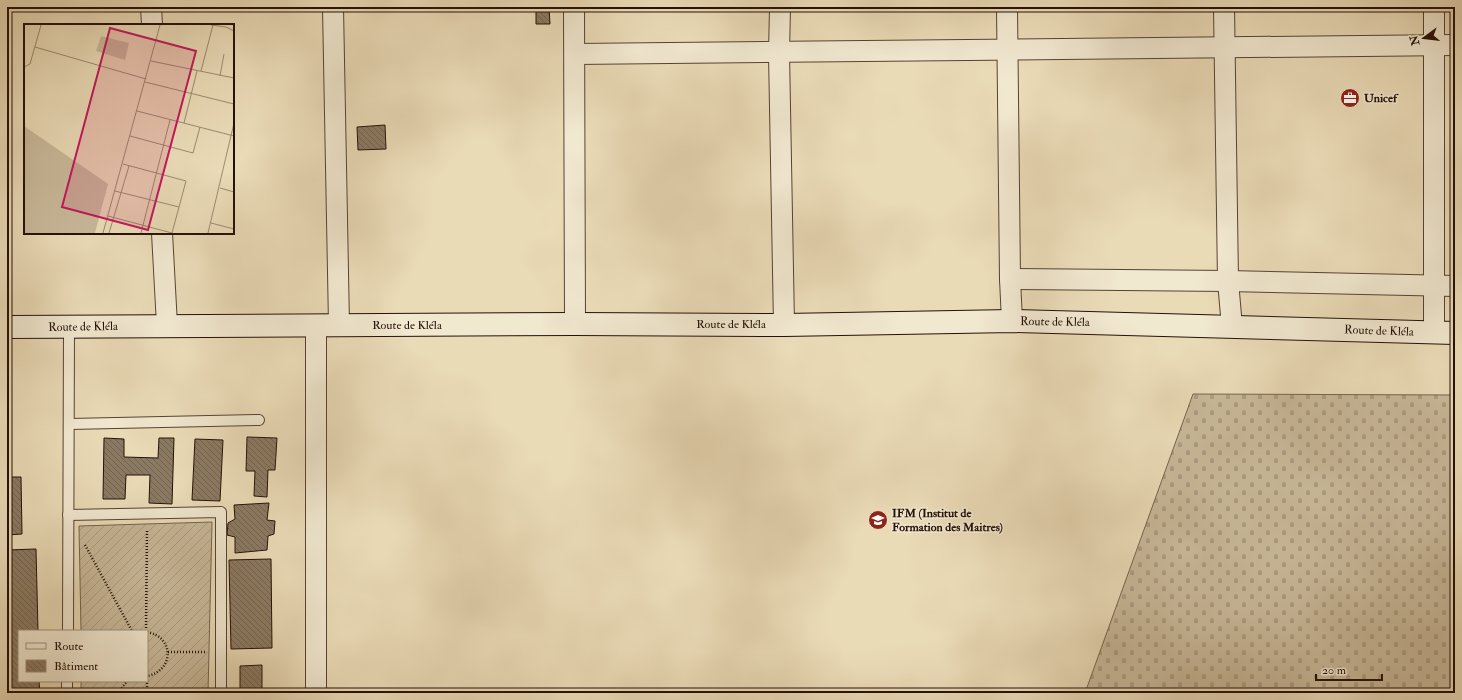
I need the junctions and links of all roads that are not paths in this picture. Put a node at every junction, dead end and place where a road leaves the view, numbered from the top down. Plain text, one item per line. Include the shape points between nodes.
1 (151, 7) edge
2 (333, 7) edge
3 (574, 7) edge
4 (780, 7) edge
5 (1007, 7) edge
6 (1224, 7) edge
7 (1434, 7) edge
8 (152, 24) edge
9 (1434, 44) junction
10 (1455, 45) edge
11 (1225, 48) junction
12 (1007, 50) junction
13 (779, 53) junction
14 (575, 54) junction
15 (162, 234) edge
16 (1010, 279) junction
17 (1228, 281) junction
18 (1435, 286) junction
19 (1455, 286) edge
20 (1012, 321) junction
21 (575, 324) junction
22 (167, 325) junction
23 (316, 325) junction
24 (339, 325) junction
25 (784, 325) junction
26 (7, 327) edge
27 (70, 327) junction
28 (1232, 327) junction
29 (1445, 333) edge
30 (259, 420) dead end
31 (69, 424) junction
32 (68, 515) junction
33 (68, 630) edge
34 (67, 682) edge
35 (67, 693) edge
36 (220, 693) edge
37 (316, 693) edge

1 - 8 street
2 - 24 street
3 - 14 street
4 - 13 street
5 - 12 street
6 - 11 street
7 - 9 street
9 - 10 street
9 - 11 street
9 - 18 street
11 - 12 street
11 - 17 street
12 - 13 street
12 - 16 street
13 - 14 street
13 - 25 street
14 - 21 street
15 - 22 street
16 - 17 street
16 - 20 street
17 - 18 street
17 - 28 street
18 - 19 street
18 - 29 street
20 - 25 main road, Route de Kléla
20 - 28 main road, Route de Kléla
21 - 24 main road, Route de Kléla
21 - 25 main road, Route de Kléla
22 - 23 main road, Route de Kléla
22 - 27 main road, Route de Kléla
23 - 24 main road, Route de Kléla
23 - 37 street
26 - 27 main road, Route de Kléla
27 - 31 lane
28 - 29 main road, Route de Kléla
30 - 31 lane
31 - 32 lane
32 - 33 lane
32 - 36 lane via 221,512
34 - 35 lane

